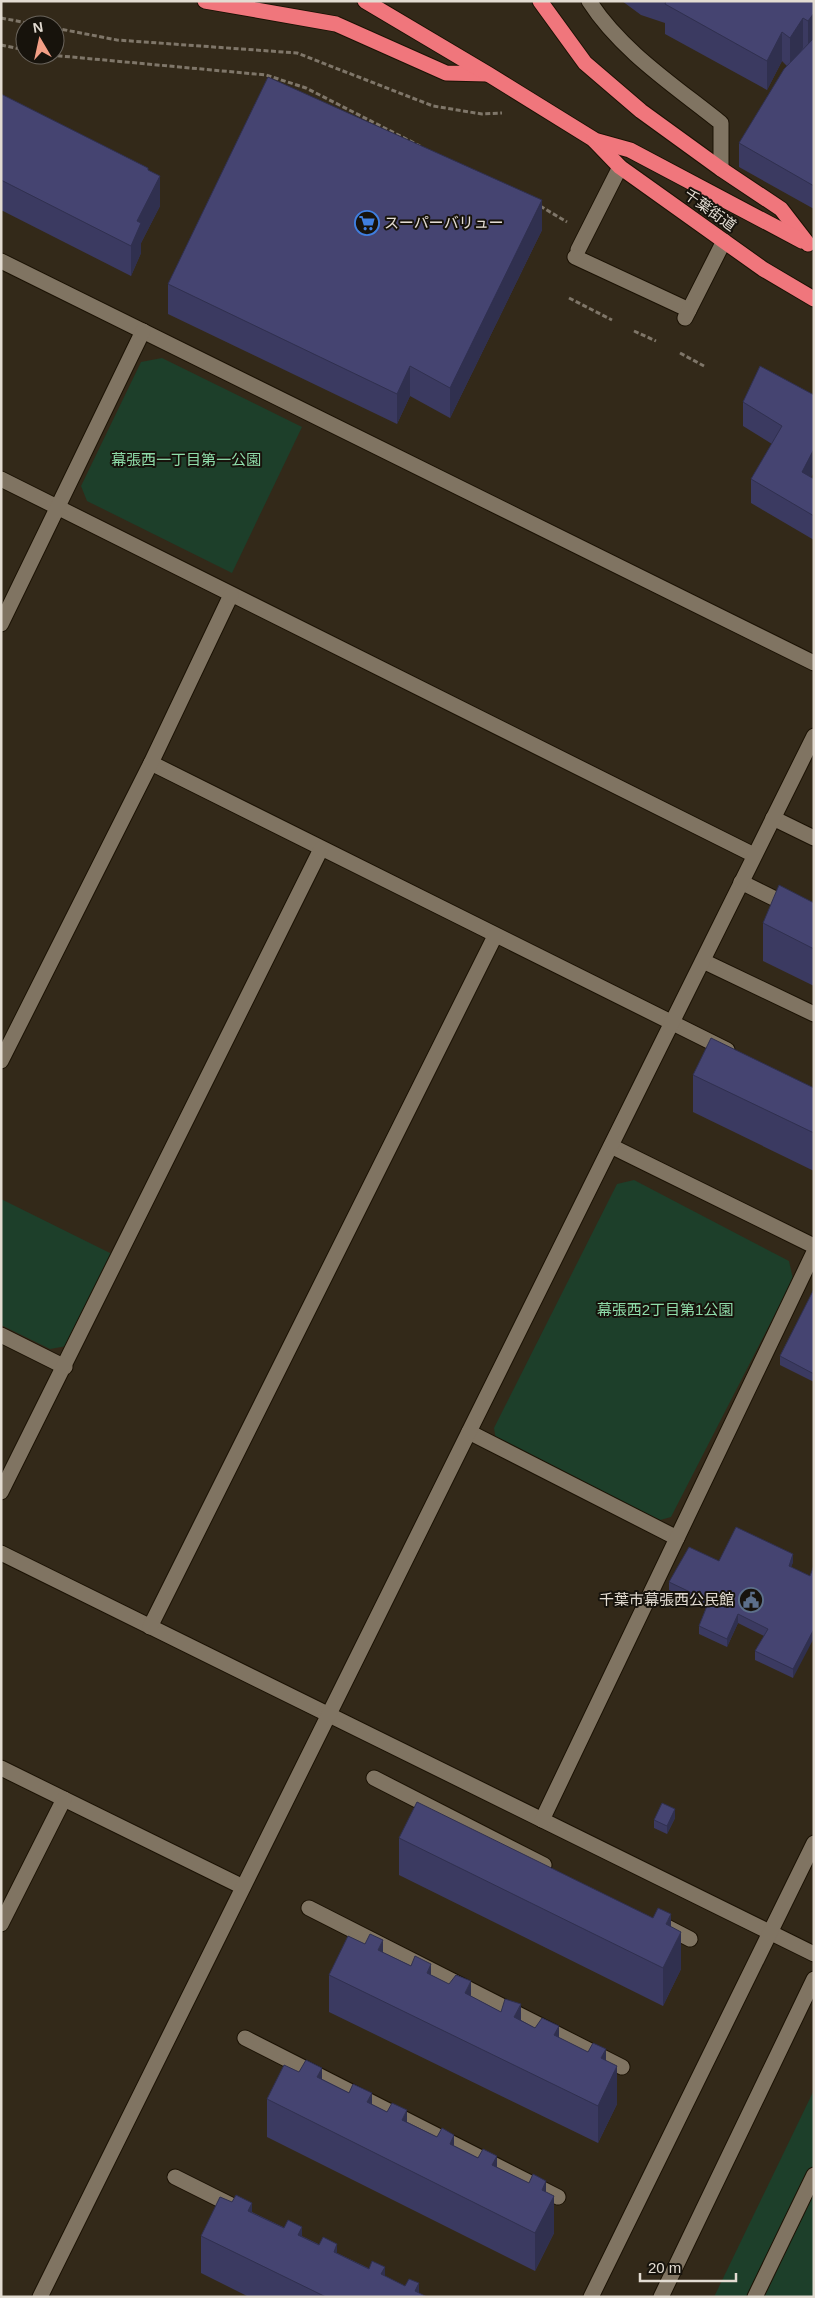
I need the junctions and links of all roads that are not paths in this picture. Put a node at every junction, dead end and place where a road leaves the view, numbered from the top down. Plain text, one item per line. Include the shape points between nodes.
1 (205, 1) edge
2 (364, 1) edge
3 (540, 1) edge
4 (589, 1) edge
5 (488, 74) junction
6 (593, 139) junction
7 (620, 167) junction
8 (721, 169) junction
9 (724, 241) junction
10 (811, 245) edge
11 (1, 261) edge
12 (814, 299) edge
13 (143, 332) junction
14 (1, 479) edge
15 (58, 507) junction
16 (231, 595) junction
17 (1, 624) edge
18 (814, 663) edge
19 (814, 736) edge
20 (151, 764) junction
21 (772, 818) junction
22 (814, 838) edge
23 (321, 849) junction
24 (754, 855) junction
25 (741, 882) junction
26 (814, 918) edge
27 (494, 936) junction
28 (703, 961) junction
29 (814, 1014) edge
30 (672, 1023) junction
31 (743, 1059) edge
32 (1, 1061) edge
33 (611, 1146) junction
34 (814, 1246) edge
35 (814, 1252) edge
36 (1, 1335) edge
37 (65, 1367) junction
38 (469, 1432) junction
39 (1, 1492) edge
40 (677, 1538) junction
41 (1, 1553) edge
42 (150, 1627) junction
43 (328, 1715) junction
44 (1, 1768) edge
45 (374, 1778) dead end
46 (64, 1799) junction
47 (542, 1820) junction
48 (814, 1842) edge
49 (558, 1872) edge
50 (243, 1887) junction
51 (309, 1908) dead end
52 (646, 1916) edge
53 (1, 1924) edge
54 (770, 1933) junction
55 (690, 1939) dead end
56 (814, 1954) edge
57 (814, 1978) edge
58 (244, 2038) dead end
59 (622, 2067) dead end
60 (814, 2175) edge
61 (175, 2177) dead end
62 (558, 2197) dead end
63 (246, 2212) edge
64 (40, 2297) edge
65 (591, 2297) edge
66 (662, 2297) edge
67 (755, 2297) edge

1 - 5 highway via 336,24 446,73
2 - 5 highway, 千葉街道
3 - 8 highway via 585,63 641,111
4 - 8 street via 598,16 622,41 721,123
5 - 6 highway, 千葉街道
6 - 7 highway, 千葉街道
6 - 10 highway, 千葉街道 via 630,150
7 - 9 highway, 千葉街道
7 - 9 street via 577,253 686,315
8 - 10 highway via 781,209
9 - 12 highway, 千葉街道
11 - 13 street
13 - 15 street
13 - 18 street
14 - 15 street
15 - 16 street
15 - 17 street
16 - 20 street
16 - 24 street
19 - 21 street
20 - 23 street
20 - 32 street
21 - 22 street
21 - 24 street
23 - 27 street
23 - 37 street
24 - 25 street
25 - 26 street
25 - 28 street
27 - 30 street
27 - 42 street
28 - 29 street
28 - 30 street
30 - 31 street
30 - 33 street
33 - 34 street
33 - 38 street
35 - 40 street
36 - 37 street
37 - 39 street
38 - 40 street
38 - 43 street
40 - 47 street
41 - 42 street
42 - 43 street
43 - 47 street
43 - 50 street
44 - 46 street
45 - 49 street
46 - 50 street
46 - 53 street
47 - 54 street
48 - 54 street
50 - 64 street
51 - 59 street
52 - 55 street
54 - 56 street
54 - 65 street
57 - 66 street
58 - 62 street
60 - 67 street
61 - 63 street

